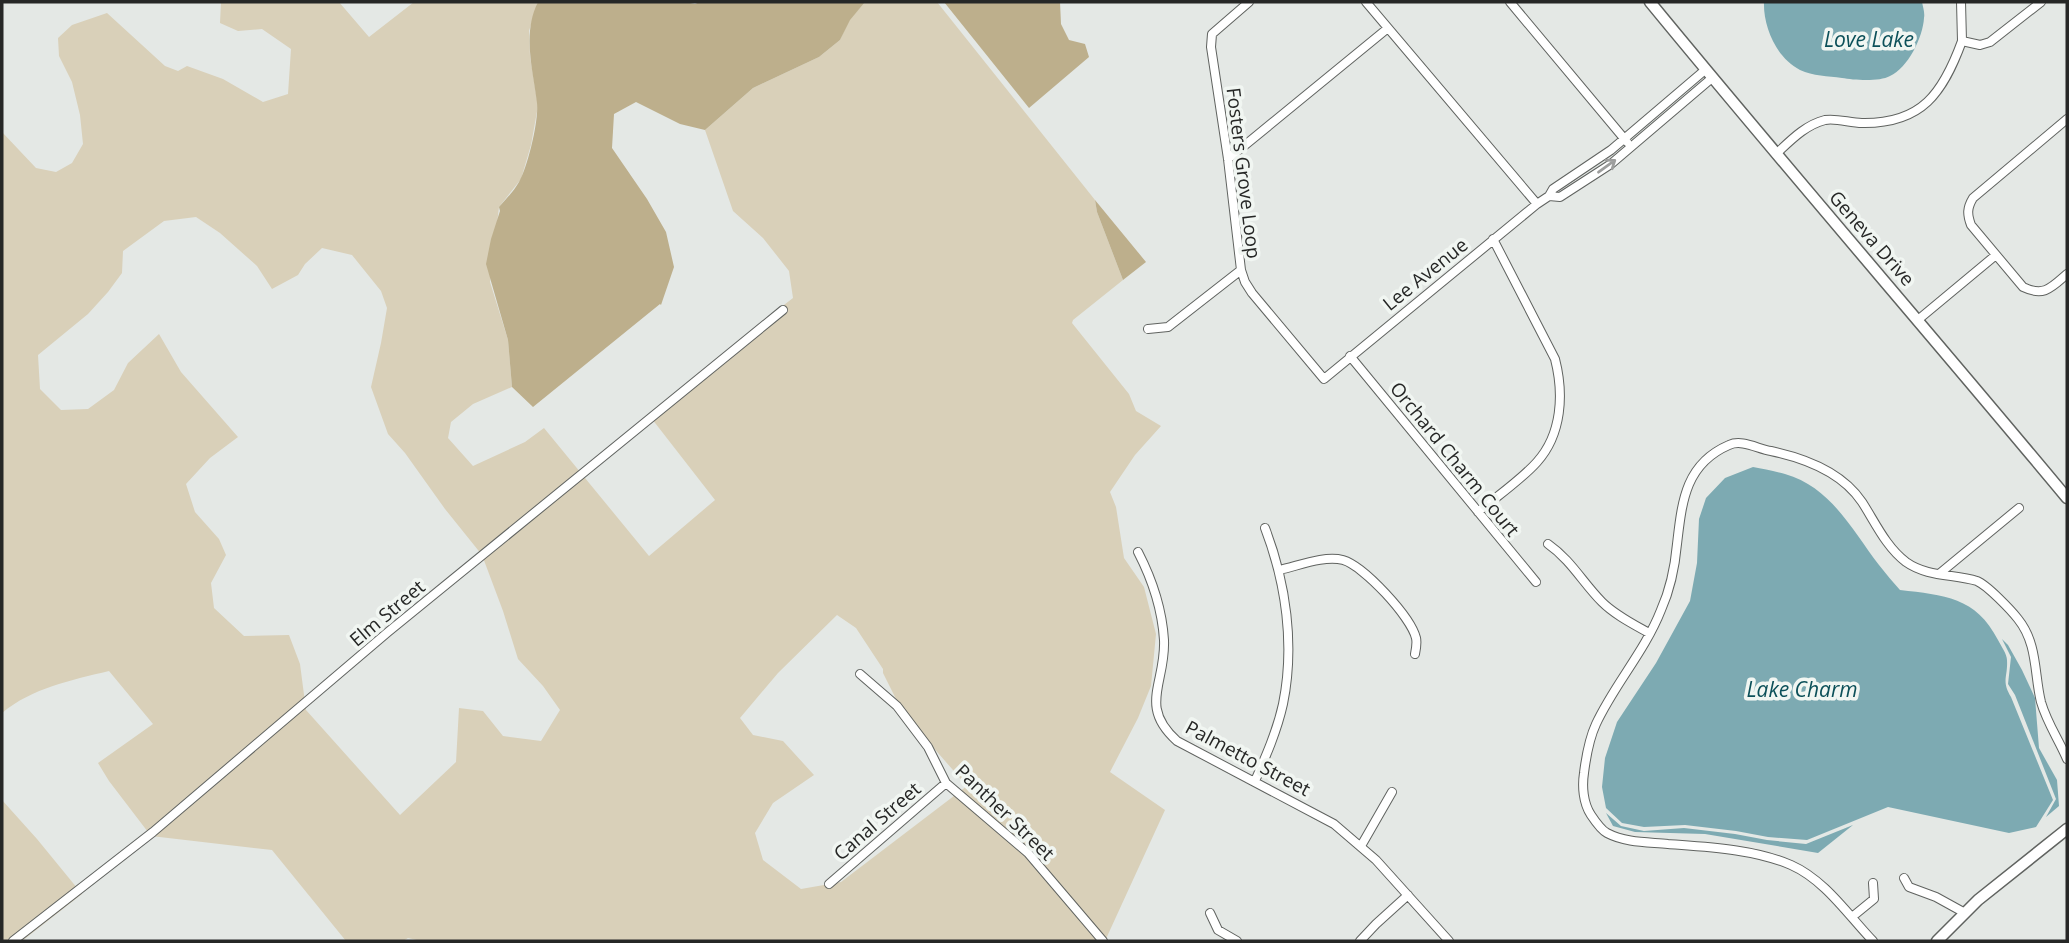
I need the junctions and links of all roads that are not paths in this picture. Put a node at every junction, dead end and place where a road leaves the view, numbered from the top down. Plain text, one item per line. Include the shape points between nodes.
1 (1249, 2) edge
2 (1366, 2) edge
3 (1510, 2) edge
4 (1651, 2) edge
5 (1961, 2) edge
6 (2041, 2) edge
7 (1388, 28) junction
8 (1962, 41) junction
9 (1709, 74) junction
10 (2067, 119) edge
11 (1624, 139) junction
12 (1631, 147) junction
13 (1776, 154) junction
14 (1228, 159) junction
15 (1549, 196) junction
16 (1537, 204) junction
17 (1493, 239) junction
18 (1996, 255) junction
19 (1241, 270) junction
20 (2067, 274) edge
21 (783, 310) dead end
22 (1919, 319) junction
23 (1148, 329) dead end
24 (1350, 356) junction
25 (1324, 379) joint
26 (2067, 498) edge
27 (2019, 508) dead end
28 (1478, 512) junction
29 (1265, 528) dead end
30 (1548, 544) dead end
31 (1138, 552) dead end
32 (1279, 570) junction
33 (1939, 574) junction
34 (1536, 582) dead end
35 (1649, 633) junction
36 (1415, 654) dead end
37 (860, 674) dead end
38 (2067, 759) edge
39 (1255, 781) junction
40 (946, 783) junction
41 (1392, 792) dead end
42 (2067, 829) edge
43 (1361, 846) junction
44 (1903, 878) dead end
45 (1873, 883) dead end
46 (829, 884) dead end
47 (1408, 895) junction
48 (1210, 913) dead end
49 (1965, 913) junction
50 (1852, 917) junction
51 (13, 941) edge
52 (1103, 941) edge
53 (1237, 941) edge
54 (1360, 941) edge
55 (1449, 941) edge
56 (1873, 941) edge
57 (1937, 941) edge

1 - 14 street, Fosters Grove Loop via 1212,34
2 - 7 street
3 - 11 street
4 - 9 main road, Geneva Drive
5 - 8 street
6 - 8 street via 1990,42
7 - 14 street
7 - 16 street
8 - 13 street via 1953,67 1933,99 1908,116 1861,123 1827,120 1795,136
9 - 11 street, Lee Avenue
9 - 12 street, Lee Avenue
9 - 13 main road, Geneva Drive
10 - 18 street via 1968,207 1971,225
11 - 12 street
11 - 15 street, Lee Avenue
15 -> 12 street, Lee Avenue via 1560,197
13 - 22 main road, Geneva Drive
14 - 19 street, Fosters Grove Loop
15 - 16 street, Lee Avenue
16 - 17 street, Lee Avenue
17 - 24 street, Lee Avenue
17 - 28 street via 1555,359 1560,408 1550,444 1536,464
18 - 20 street via 2023,287 2034,292 2043,292
18 - 22 street
19 - 23 street via 1168,327
19 - 25 street, Fosters Grove Loop via 1252,293
21 - 51 street, Elm Street via 388,632 153,832
22 - 26 main road, Geneva Drive
24 - 25 street, Lee Avenue
24 - 28 street, Orchard Charm Court
27 - 33 street
28 - 34 street, Orchard Charm Court
29 - 32 street
30 - 35 street via 1565,557 1609,609
31 - 39 street, Palmetto Street via 1156,591 1161,616 1163,666 1156,698 1161,725 1177,741
32 - 36 street via 1334,559 1351,564 1406,620 1416,638
32 - 39 street via 1288,632 1283,703
33 - 35 street via 1916,569 1902,559 1860,498 1841,480 1803,460 1732,443 1706,459 1684,495 1672,575
33 - 38 street via 1981,582 2019,620 2031,640 2046,717
35 - 50 street via 1595,726 1582,785 1588,811 1604,832 1628,841 1723,848 1779,860 1811,878
37 - 40 street, Panther Street via 897,706 928,747
39 - 43 street, Palmetto Street via 1334,824
40 - 46 street, Canal Street
40 - 52 street, Panther Street via 1028,853
41 - 43 street
42 - 49 main road
43 - 47 street, Palmetto Street
44 - 49 street via 1909,887
45 - 50 street via 1874,899
47 - 54 street
47 - 55 street, Palmetto Street
48 - 53 street via 1218,930
49 - 57 main road
50 - 56 street

